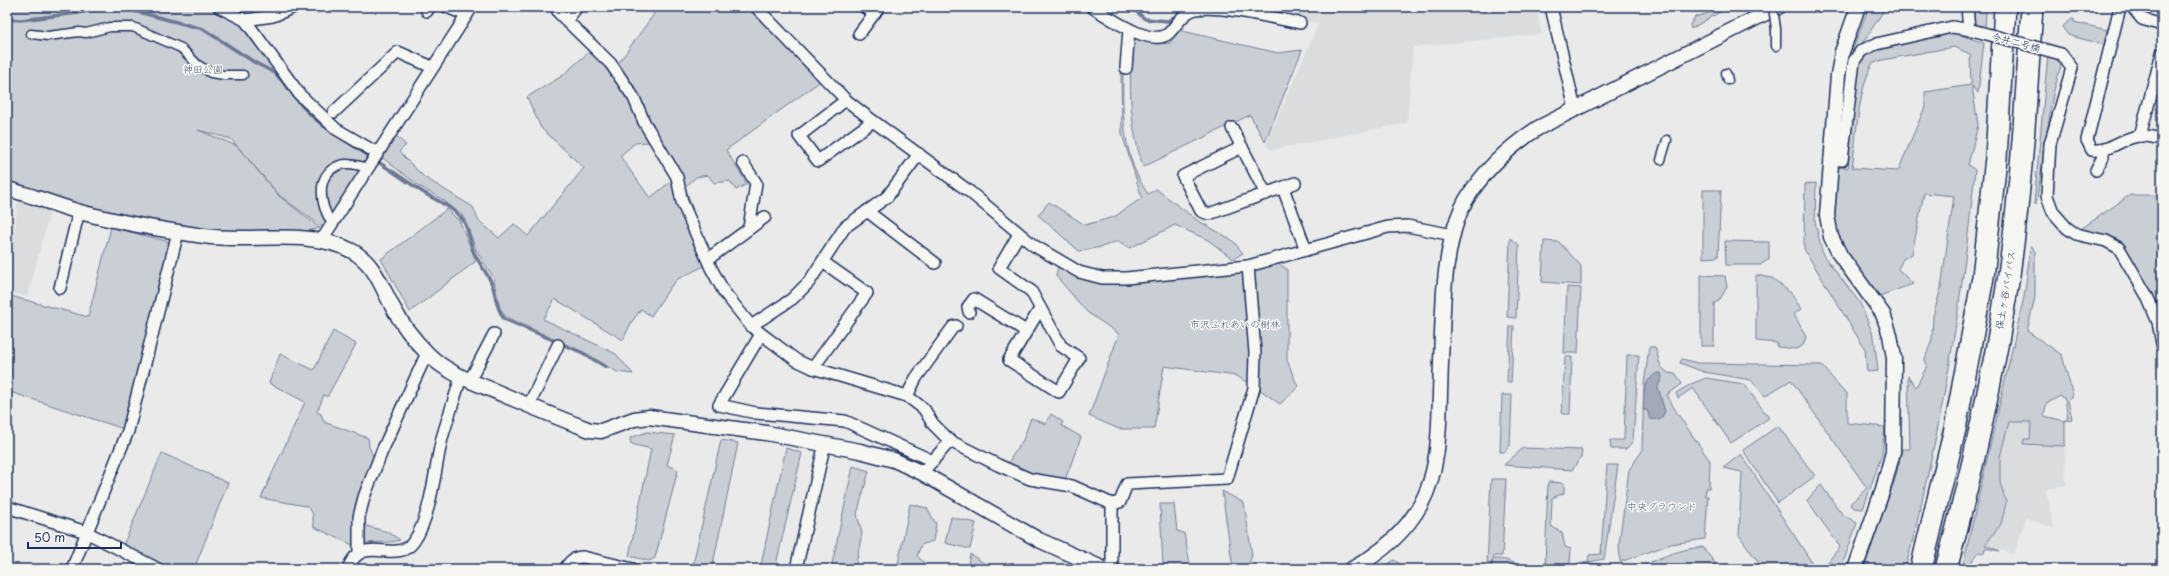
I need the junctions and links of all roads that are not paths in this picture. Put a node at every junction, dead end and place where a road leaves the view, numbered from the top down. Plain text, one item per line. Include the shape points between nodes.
1 (219, 7) edge
2 (294, 7) edge
3 (447, 7) edge
4 (556, 7) edge
5 (576, 7) edge
6 (756, 7) edge
7 (864, 7) edge
8 (1092, 7) edge
9 (1551, 7) edge
10 (1773, 7) edge
11 (1778, 7) edge
12 (1858, 7) edge
13 (1967, 7) edge
14 (2005, 7) edge
15 (2032, 7) edge
16 (2120, 7) edge
17 (2132, 7) edge
18 (1195, 8) edge
19 (877, 10) edge
20 (469, 11) edge
21 (246, 20) junction
22 (566, 21) junction
23 (1300, 23) dead end
24 (2162, 25) edge
25 (1129, 29) junction
26 (1970, 30) junction
27 (31, 34) dead end
28 (859, 34) dead end
29 (1776, 46) dead end
30 (2162, 53) edge
31 (432, 67) junction
32 (1126, 68) dead end
33 (243, 74) dead end
34 (846, 100) junction
35 (1575, 109) junction
36 (330, 117) junction
37 (873, 122) junction
38 (1232, 128) dead end
39 (2140, 136) junction
40 (2162, 139) edge
41 (1667, 140) dead end
42 (1242, 147) junction
43 (2103, 151) junction
44 (919, 154) junction
45 (373, 159) junction
46 (1830, 159) junction
47 (1660, 160) dead end
48 (743, 162) dead end
49 (2096, 170) dead end
50 (1295, 183) dead end
51 (1283, 188) junction
52 (7, 190) edge
53 (1266, 194) junction
54 (867, 211) junction
55 (79, 212) junction
56 (765, 217) dead end
57 (332, 223) junction
58 (749, 228) junction
59 (178, 232) junction
60 (1019, 234) junction
61 (1453, 235) junction
62 (321, 241) junction
63 (1306, 250) junction
64 (708, 259) junction
65 (823, 262) junction
66 (935, 263) dead end
67 (1248, 266) junction
68 (60, 288) dead end
69 (1040, 309) junction
70 (969, 312) dead end
71 (751, 326) junction
72 (956, 326) dead end
73 (1026, 331) junction
74 (494, 334) dead end
75 (762, 334) junction
76 (2162, 344) edge
77 (558, 345) dead end
78 (427, 353) junction
79 (813, 368) junction
80 (465, 378) junction
81 (906, 396) junction
82 (529, 405) junction
83 (950, 441) junction
84 (825, 443) junction
85 (933, 461) junction
86 (922, 473) junction
87 (1112, 504) junction
88 (7, 507) edge
89 (86, 532) junction
90 (359, 553) junction
91 (72, 569) edge
92 (158, 569) edge
93 (348, 569) edge
94 (565, 569) edge
95 (633, 569) edge
96 (796, 569) edge
97 (1104, 569) edge
98 (1112, 569) edge
99 (1352, 569) edge
100 (1855, 569) edge
101 (1922, 569) edge
102 (1946, 569) edge

1 - 21 street
2 - 21 street via 273,16
3 - 20 street
4 - 22 street
5 - 22 street
6 - 34 street
7 - 19 street
8 - 25 street
9 - 35 street
10 - 29 street, bridge
11 - 35 street
12 - 46 street via 1842,52
13 - 26 street
14 - 101 highway via 1996,158 1983,277 1955,429
15 - 102 highway, 保土ヶ谷バイパス via 2007,288 1979,435
16 - 43 street via 2087,140 2092,150
17 - 24 street via 2142,19
18 - 23 street via 1226,10
18 - 25 street via 1168,34 1158,38
19 - 28 street
20 - 31 street
21 - 36 street via 300,95
22 - 64 street via 611,64 634,98 644,122 676,177 682,202
25 - 32 street
26 - 46 street, 今井二号橋 via 1952,27 1876,44 1861,51 1854,61 1842,160
26 - 76 street, 今井二号橋, bridge via 2061,54 2072,68 2050,144 2047,196 2053,212 2067,228 2076,234 2106,241 2119,248 2147,296 2158,322
27 - 33 street via 48,36 86,33 110,27 133,27 182,48 198,65 211,72 224,75
30 - 39 street
31 - 36 street via 398,52
31 - 45 street
34 - 37 street
34 - 37 street via 799,136 818,161
35 - 61 street via 1518,141 1492,165 1465,202
36 - 45 street via 336,129
37 - 44 street
38 - 42 street
39 - 40 street
39 - 43 street
41 - 47 street
42 - 53 street
42 - 53 street via 1183,176 1201,211 1209,214
43 - 49 street via 2103,157
44 - 54 street via 887,197
44 - 60 street via 970,192
45 - 57 street
45 - 57 street via 357,165 339,166 325,178 321,187 322,200
46 - 100 street via 1827,215 1831,237 1840,255 1883,314 1894,358 1893,452 1884,489
48 - 58 street via 756,183
50 - 51 street
51 - 53 street
51 - 63 street
52 - 55 street via 27,194
54 - 65 street via 844,227
54 - 66 street
55 - 59 street
55 - 68 street
56 - 58 street
57 - 62 street
58 - 64 street
59 - 62 street via 206,237
59 - 89 street via 128,431
60 - 67 street via 1033,246 1079,272 1102,278 1179,274
60 - 69 street via 999,268 1031,290
61 - 63 street via 1407,226 1388,227
61 - 99 street via 1445,276 1437,446 1430,483 1422,503 1396,538
62 - 78 street via 340,245 366,262 376,274 408,331
63 - 67 street
64 - 71 street via 724,292
65 - 71 street via 809,282 792,299
65 - 79 street via 867,293
67 - 87 street via 1255,352 1254,388 1227,479 1128,484 1120,502
69 - 73 street
69 - 73 street via 1060,346 1079,358 1059,392 1009,360
70 - 73 street via 968,307 974,299
71 - 75 street
72 - 81 street via 916,378
74 - 80 street
75 - 79 street via 796,360
75 - 85 street via 719,405 756,413 845,421
77 - 82 street
78 - 80 street via 437,362
78 - 90 street via 382,450 364,497 359,517
79 - 81 street
80 - 82 street
80 - 90 street via 442,438 425,520 415,540 403,550 392,552 370,549
81 - 83 street via 924,409 933,424
82 - 84 street via 590,430 601,431 634,419 649,417
83 - 85 street
83 - 87 street via 1030,479 1072,486
84 - 86 street via 894,460
84 - 96 street
85 - 86 street
86 - 97 street via 1039,540
87 - 98 street
88 - 89 street
89 - 91 street
89 - 92 street
90 - 93 street via 350,562
94 - 95 street via 569,561 583,556

